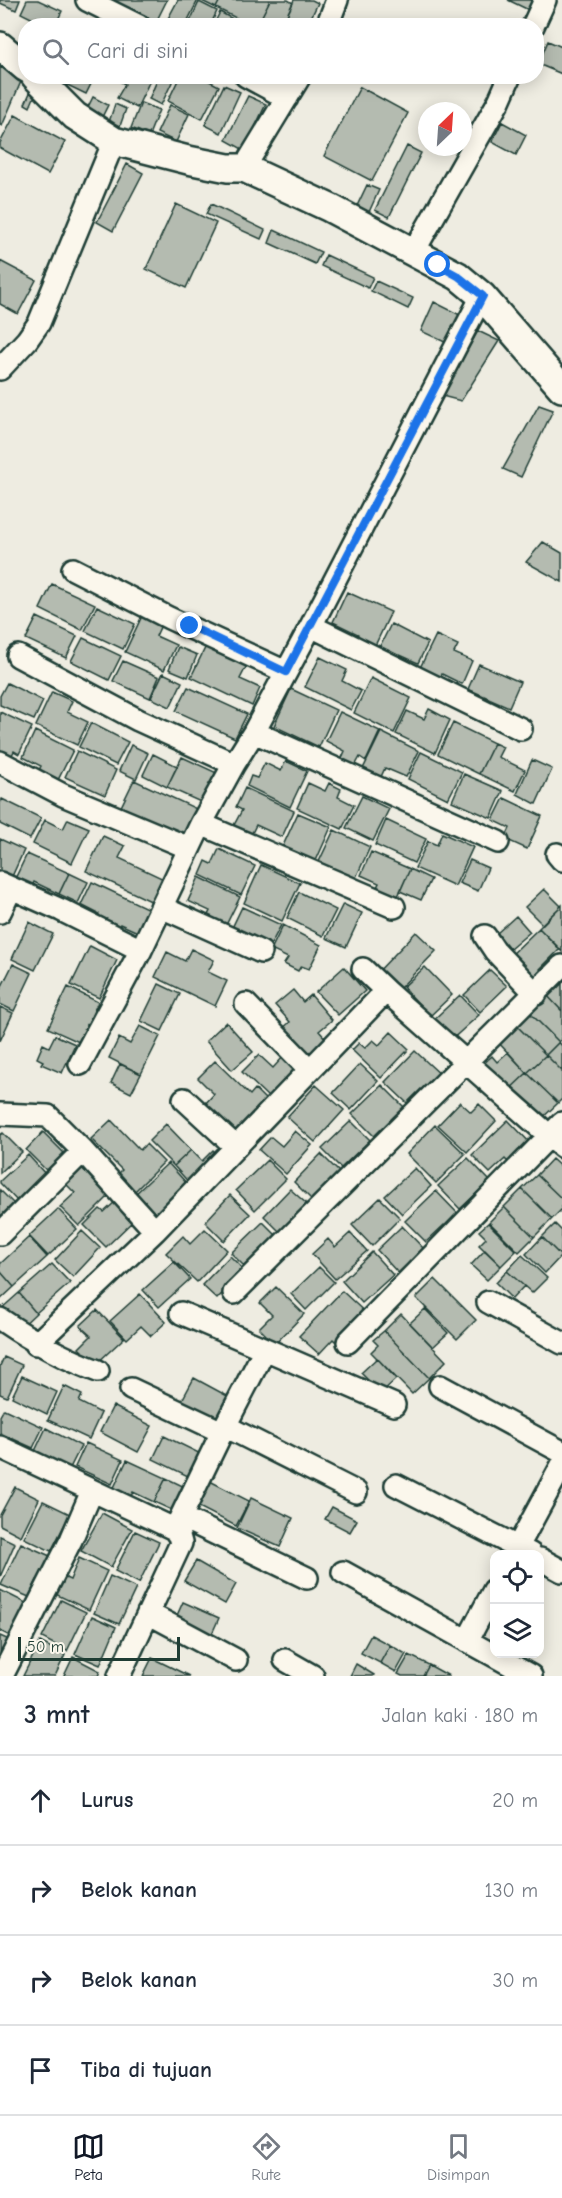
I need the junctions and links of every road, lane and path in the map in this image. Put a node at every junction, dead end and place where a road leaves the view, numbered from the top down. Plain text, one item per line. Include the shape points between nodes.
1 (336, 0) edge
2 (545, 0) edge
3 (94, 2) edge
4 (124, 18) edge
5 (330, 18) edge
6 (537, 18) edge
7 (0, 46) edge
8 (18, 61) edge
9 (43, 84) edge
10 (261, 84) edge
11 (295, 84) edge
12 (506, 84) edge
13 (287, 98) junction
14 (114, 141) junction
15 (244, 168) junction
16 (414, 251) junction
17 (483, 296) junction
18 (0, 369) edge
19 (562, 388) edge
20 (74, 569) dead end
21 (311, 626) junction
22 (18, 656) dead end
23 (286, 672) junction
24 (521, 729) dead end
25 (254, 732) junction
26 (0, 762) edge
27 (234, 764) junction
28 (201, 824) junction
29 (498, 842) dead end
30 (189, 848) junction
31 (6, 886) edge
32 (161, 907) junction
33 (394, 907) dead end
34 (0, 912) edge
35 (485, 936) dead end
36 (141, 950) junction
37 (261, 952) dead end
38 (562, 966) edge
39 (363, 969) dead end
40 (386, 992) junction
41 (536, 994) junction
42 (246, 1004) dead end
43 (466, 1060) junction
44 (80, 1064) dead end
45 (310, 1070) junction
46 (184, 1099) dead end
47 (0, 1114) edge
48 (558, 1135) edge
49 (236, 1147) junction
50 (83, 1151) junction
51 (155, 1231) junction
52 (0, 1234) edge
53 (234, 1293) dead end
54 (488, 1302) dead end
55 (181, 1313) dead end
56 (0, 1319) edge
57 (348, 1342) dead end
58 (562, 1343) edge
59 (36, 1344) junction
60 (265, 1349) junction
61 (98, 1371) dead end
62 (440, 1386) dead end
63 (131, 1389) dead end
64 (394, 1405) dead end
65 (223, 1429) junction
66 (0, 1447) edge
67 (562, 1452) edge
68 (562, 1465) edge
69 (396, 1485) dead end
70 (92, 1491) junction
71 (356, 1491) dead end
72 (178, 1523) junction
73 (517, 1550) edge
74 (522, 1550) edge
75 (544, 1561) edge
76 (562, 1571) edge
77 (343, 1572) dead end
78 (307, 1578) dead end
79 (490, 1599) edge
80 (148, 1613) junction
81 (467, 1641) junction
82 (236, 1660) dead end
83 (285, 1660) dead end
84 (504, 1670) edge
85 (2, 1676) edge
86 (119, 1676) edge
87 (313, 1676) edge
88 (531, 1676) edge

1 - 5 street
2 - 6 street
3 - 4 street
7 - 8 street
9 - 14 street via 75,116
10 - 13 street
11 - 13 street
12 - 16 street
13 - 15 street
14 - 15 street via 198,162
14 - 18 street via 39,323
15 - 16 street
16 - 17 street via 458,276
17 - 19 street
17 - 21 street
20 - 23 street
21 - 23 street
21 - 24 street
22 - 27 street via 138,720
23 - 25 street
25 - 27 street
25 - 29 street
26 - 30 street via 63,795
27 - 28 street
28 - 30 street
28 - 33 street
30 - 32 street
31 - 34 street
31 - 36 street
32 - 36 street
32 - 37 street
35 - 41 street
36 - 44 street
38 - 41 street
39 - 40 street
40 - 43 street
40 - 45 street
41 - 43 street
42 - 45 street
43 - 48 street
43 - 53 street
45 - 49 street
46 - 49 street
47 - 50 street via 48,1116
48 - 57 street
49 - 51 street
50 - 51 street
50 - 52 street
51 - 59 street
54 - 58 street
55 - 60 street
56 - 59 street
59 - 61 street
60 - 64 street
60 - 65 street
62 - 67 street
63 - 65 street
65 - 71 street
65 - 72 street
66 - 70 street
68 - 74 street
69 - 73 street
70 - 72 street
70 - 85 street
72 - 78 street
72 - 80 street via 180,1543
75 - 76 street
77 - 81 street
79 - 81 street
80 - 82 street
80 - 86 street
81 - 84 street
83 - 87 street
84 - 88 street

